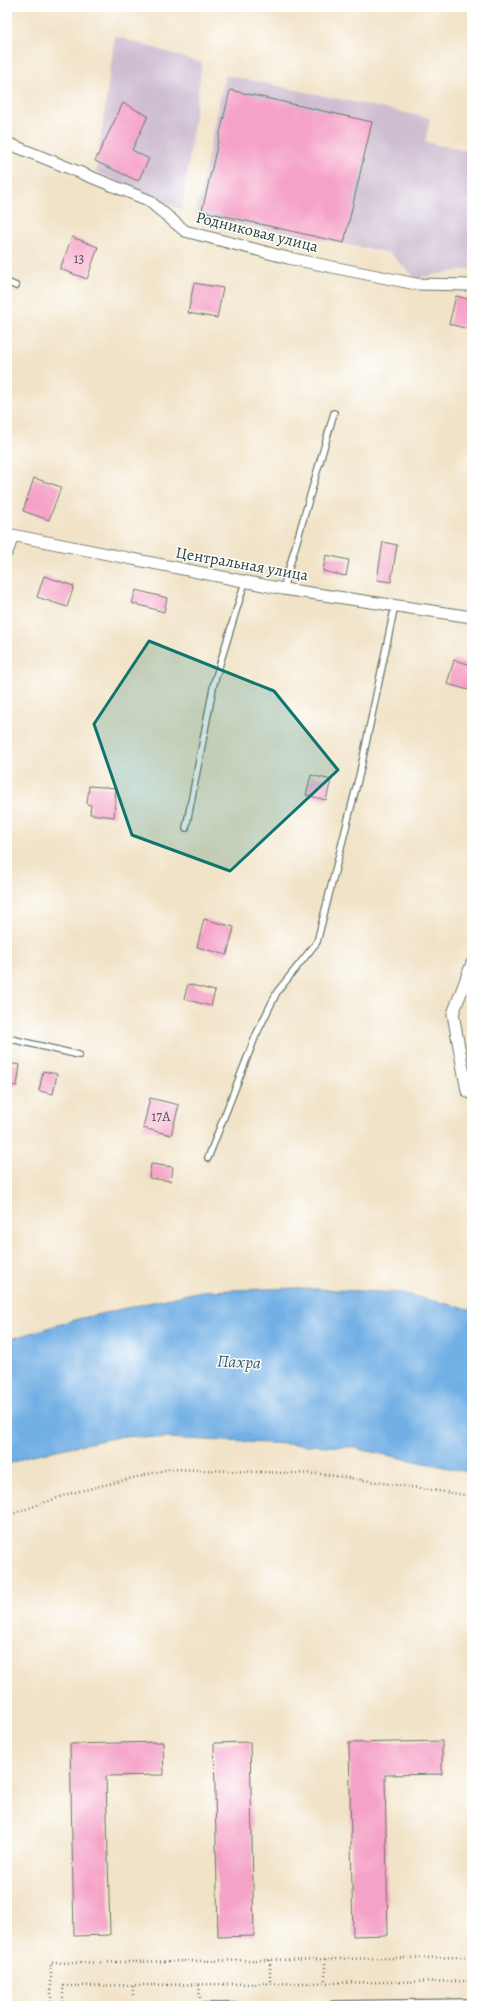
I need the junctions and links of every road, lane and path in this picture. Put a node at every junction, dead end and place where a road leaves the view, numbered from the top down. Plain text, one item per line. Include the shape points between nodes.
1 (7, 143) edge
2 (7, 282) edge
3 (472, 285) edge
4 (16, 286) dead end
5 (334, 413) dead end
6 (10, 535) edge
7 (7, 552) edge
8 (245, 582) junction
9 (283, 589) junction
10 (395, 606) junction
11 (472, 617) edge
12 (186, 828) dead end
13 (472, 963) edge
14 (7, 1038) edge
15 (79, 1055) dead end
16 (472, 1094) edge
17 (208, 1158) dead end
18 (472, 1496) edge
19 (7, 1516) edge
20 (472, 1957) edge
21 (270, 1960) junction
22 (325, 1960) junction
23 (472, 1981) edge
24 (325, 1983) junction
25 (270, 1984) junction
26 (472, 2002) edge
27 (51, 2006) edge
28 (63, 2006) edge
29 (134, 2006) edge
30 (278, 2006) edge
31 (333, 2006) edge

1 - 3 street, Родниковая улица via 148,200 185,231 288,258 416,284
2 - 4 lane
5 - 9 lane
6 - 7 street
6 - 8 street, Центральная улица
8 - 9 street, Центральная улица
8 - 12 lane via 214,683
9 - 10 street, Центральная улица
10 - 11 street, Центральная улица
10 - 17 lane via 360,772 317,942 277,992 256,1035
13 - 16 street via 453,1014 467,1091
14 - 15 lane
18 - 19 path via 322,1474 169,1469 68,1494
20 - 22 path
21 - 22 path
21 - 25 path
21 - 27 path via 51,1963
22 - 24 path
23 - 24 path
24 - 25 path
25 - 28 path via 63,1986
26 - 31 lane
29 - 30 lane

